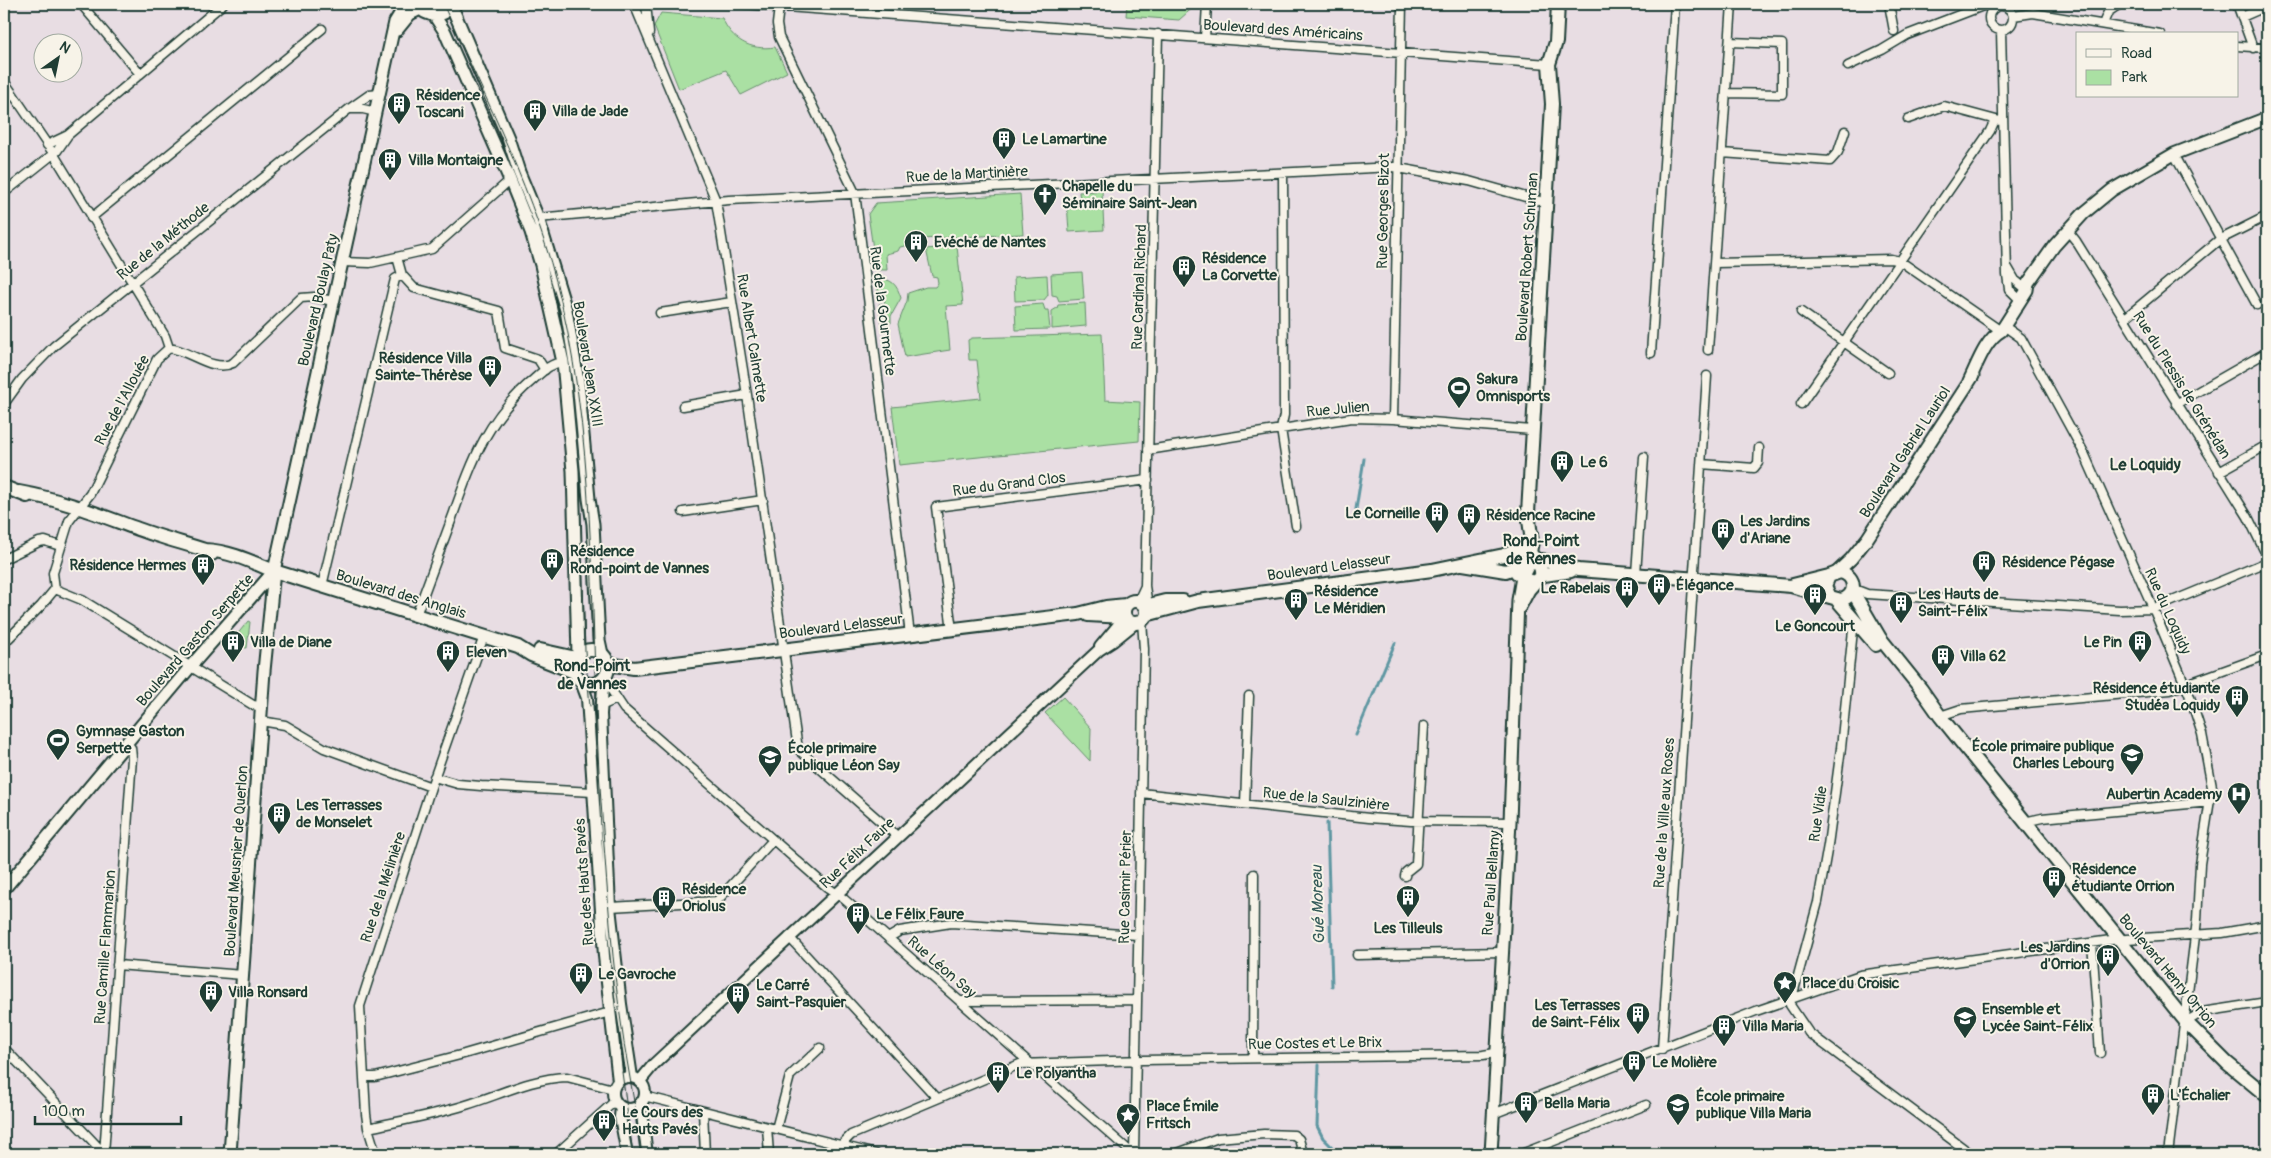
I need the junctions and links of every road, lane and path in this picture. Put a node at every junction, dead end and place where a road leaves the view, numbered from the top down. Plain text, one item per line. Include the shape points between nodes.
1 (81, 4) edge
2 (223, 4) edge
3 (406, 4) edge
4 (634, 4) edge
5 (646, 4) edge
6 (747, 4) edge
7 (1207, 4) edge
8 (1402, 4) edge
9 (1558, 4) edge
10 (1675, 4) edge
11 (1732, 4) edge
12 (1889, 4) edge
13 (2120, 4) edge
14 (2237, 4) edge
15 (453, 5) edge
16 (1991, 5) edge
17 (418, 6) edge
18 (779, 6) junction
19 (2267, 6) edge
20 (434, 15) junction
21 (2013, 16) junction
22 (2242, 17) junction
23 (2103, 24) junction
24 (322, 29) dead end
25 (2001, 30) junction
26 (1894, 31) dead end
27 (2149, 32) edge
28 (1158, 34) junction
29 (393, 36) junction
30 (1204, 38) junction
31 (650, 42) junction
32 (1730, 42) junction
33 (2238, 46) edge
34 (2253, 48) junction
35 (2267, 48) edge
36 (1401, 53) junction
37 (1550, 64) junction
38 (1848, 66) dead end
39 (140, 74) junction
40 (4, 81) edge
41 (1726, 93) junction
42 (380, 94) junction
43 (349, 109) junction
44 (376, 112) junction
45 (2267, 118) edge
46 (1908, 119) dead end
47 (1999, 120) junction
48 (1845, 132) dead end
49 (68, 136) junction
50 (47, 145) junction
51 (53, 153) junction
52 (1722, 153) junction
53 (2175, 157) junction
54 (1397, 168) junction
55 (1283, 173) junction
56 (1154, 179) junction
57 (510, 180) junction
58 (4, 193) edge
59 (855, 193) junction
60 (716, 201) junction
61 (1547, 203) junction
62 (2267, 216) edge
63 (91, 218) junction
64 (538, 218) junction
65 (2068, 231) junction
66 (2219, 240) junction
67 (397, 257) junction
68 (1900, 261) junction
69 (342, 262) junction
70 (1715, 263) junction
71 (2007, 266) junction
72 (402, 275) junction
73 (132, 283) junction
74 (2027, 290) junction
75 (2021, 301) junction
76 (333, 302) junction
77 (732, 302) junction
78 (2257, 305) dead end
79 (1801, 312) dead end
80 (660, 313) dead end
81 (2125, 318) junction
82 (2003, 328) junction
83 (1844, 342) junction
84 (169, 348) junction
85 (1708, 350) dead end
86 (2267, 352) edge
87 (1651, 353) dead end
88 (563, 362) junction
89 (545, 370) junction
90 (1888, 373) dead end
91 (1706, 376) dead end
92 (747, 396) junction
93 (4, 404) edge
94 (1801, 404) dead end
95 (2176, 404) junction
96 (683, 406) dead end
97 (1393, 419) junction
98 (1281, 429) junction
99 (1532, 430) junction
100 (2267, 445) edge
101 (1759, 448) dead end
102 (1148, 450) junction
103 (1644, 458) dead end
104 (1701, 464) junction
105 (2220, 472) junction
106 (1148, 480) junction
107 (4, 487) edge
108 (762, 500) junction
109 (77, 510) junction
110 (683, 512) dead end
111 (1528, 513) junction
112 (1296, 526) dead end
113 (1867, 539) junction
114 (60, 546) junction
115 (1513, 550) junction
116 (2267, 556) edge
117 (1533, 557) junction
118 (4, 560) edge
119 (2267, 562) edge
120 (1463, 564) junction
121 (1578, 570) junction
122 (274, 571) junction
123 (1518, 573) junction
124 (1636, 574) junction
125 (1833, 575) junction
126 (1693, 578) junction
127 (1538, 579) junction
128 (322, 586) junction
129 (1145, 586) joint
130 (1791, 586) junction
131 (1852, 586) junction
132 (55, 589) junction
133 (1834, 598) junction
134 (2153, 609) junction
135 (1136, 612) junction
136 (1518, 614) junction
137 (416, 616) junction
138 (1854, 618) junction
139 (952, 630) junction
140 (910, 634) junction
141 (484, 636) junction
142 (1870, 637) junction
143 (4, 643) edge
144 (518, 647) junction
145 (784, 649) junction
146 (1853, 649) junction
147 (2267, 655) edge
148 (577, 656) junction
149 (605, 659) junction
150 (191, 666) junction
151 (634, 668) junction
152 (578, 677) junction
153 (603, 679) junction
154 (2186, 686) junction
155 (1249, 696) dead end
156 (617, 699) junction
157 (603, 705) junction
158 (262, 707) junction
159 (1940, 716) junction
160 (261, 721) junction
161 (1424, 726) dead end
162 (127, 743) junction
163 (434, 777) junction
164 (431, 787) junction
165 (593, 792) junction
166 (1141, 793) junction
167 (2210, 802) junction
168 (1246, 804) junction
169 (1419, 822) junction
170 (1510, 822) junction
171 (2024, 822) junction
172 (897, 836) junction
173 (773, 840) junction
174 (1254, 874) dead end
175 (1406, 876) dead end
176 (4, 889) edge
177 (836, 893) junction
178 (610, 907) junction
179 (2267, 925) edge
180 (2195, 934) junction
181 (1138, 935) junction
182 (789, 937) junction
183 (888, 938) junction
184 (2120, 939) junction
185 (2092, 943) junction
186 (1502, 952) junction
187 (1357, 955) dead end
188 (117, 965) junction
189 (242, 975) junction
190 (1790, 999) junction
191 (1136, 1000) junction
192 (960, 1001) junction
193 (2267, 1002) edge
194 (610, 1012) junction
195 (2186, 1022) junction
196 (4, 1048) edge
197 (820, 1048) dead end
198 (1662, 1049) junction
199 (2100, 1053) dead end
200 (1495, 1054) junction
201 (1253, 1058) junction
202 (1135, 1060) junction
203 (1030, 1063) junction
204 (364, 1078) junction
205 (636, 1079) junction
206 (616, 1085) junction
207 (2267, 1096) edge
208 (937, 1098) junction
209 (642, 1100) junction
210 (618, 1104) junction
211 (1646, 1105) dead end
212 (702, 1111) junction
213 (1493, 1114) junction
214 (767, 1127) junction
215 (368, 1128) junction
216 (776, 1129) junction
217 (841, 1146) junction
218 (105, 1154) edge
219 (230, 1154) edge
220 (376, 1154) edge
221 (556, 1154) edge
222 (627, 1154) edge
223 (647, 1154) edge
224 (705, 1154) edge
225 (769, 1154) edge
226 (876, 1154) edge
227 (1133, 1154) edge
228 (1175, 1154) edge
229 (1303, 1154) edge
230 (1491, 1154) edge
231 (1521, 1154) edge
232 (1971, 1154) edge
233 (2168, 1154) edge

1 - 39 street
2 - 39 street
3 - 29 main road, Boulevard Boulay Paty via 399,14
4 - 31 street, Rue Albert Calmette
5 - 31 street, Rue Albert Calmette
6 - 18 street, Boulevard des Américains
7 - 30 street
8 - 36 street, Rue Georges Bizot
9 - 37 main road, Boulevard Robert Schuman via 1556,42
10 - 87 street
11 - 32 street
12 - 26 street
13 - 23 street via 2108,12
14 - 22 street
15 - 20 main road via 445,13
15 - 64 main road, Boulevard Jean XXIII
16 - 21 street via 2005,7
16 - 25 street via 1990,21
16 - 38 street via 1908,34
17 - 20 main road
17 - 29 main road, Boulevard Boulay Paty
18 - 28 street, Boulevard des Américains
18 - 59 street, Rue de la Gourmette via 779,37
19 - 22 street
20 - 57 main road, Boulevard Jean XXIII via 445,32
21 - 23 street via 2033,13
21 - 25 street via 2010,25
22 - 34 street
23 - 27 street
24 - 63 street
25 - 47 street
28 - 30 street, Boulevard des Américains
28 - 56 street, Rue Cardinal Richard
29 - 42 main road, Boulevard Boulay Paty
30 - 36 street, Boulevard des Américains
31 - 60 street, Rue Albert Calmette
32 - 41 street
32 - 41 street via 1782,44 1782,94
33 - 34 street
34 - 35 street
36 - 37 street, Boulevard des Américains
36 - 54 street, Rue Georges Bizot
37 - 61 main road, Boulevard Robert Schuman via 1552,104
39 - 49 street
40 - 50 street
41 - 52 street
42 - 43 street, Rue de la Méthode via 369,95
42 - 44 main road, Boulevard Boulay Paty
43 - 44 street
43 - 73 street, Rue de la Méthode
44 - 69 main road, Boulevard Boulay Paty
45 - 53 main road, Boulevard Gabriel Lauriol
46 - 47 street via 1944,106
47 - 68 street
47 - 71 street
48 - 52 street via 1838,152 1830,160
49 - 50 street
49 - 51 street
50 - 51 street
51 - 58 street
51 - 63 street
52 - 70 street
53 - 65 main road, Boulevard Gabriel Lauriol via 2129,179 2103,196
53 - 66 street
54 - 55 street, Rue de la Martinière
54 - 61 street, Rue de la Martinière via 1469,181
54 - 97 street, Rue Georges Bizot
55 - 56 street, Rue de la Martinière
55 - 98 street via 1284,415
56 - 59 street, Rue de la Martinière
56 - 102 street, Rue Cardinal Richard
57 - 67 street via 438,246
57 - 88 main road, Boulevard Jean XXIII via 538,258
59 - 60 street, Rue de la Martinière
59 - 140 street, Rue de la Gourmette
60 - 64 street, Rue de la Martinière
60 - 77 street, Rue Albert Calmette
61 - 99 main road, Boulevard Robert Schuman
62 - 66 street
63 - 73 street
64 - 149 main road, Boulevard Jean XXIII via 566,310 578,381 593,524 599,640
65 - 74 main road, Boulevard Gabriel Lauriol via 2032,276
65 - 81 street, Rue du Plessis de Grénédan
66 - 78 street
66 - 81 street
67 - 69 street via 370,264
67 - 72 street
68 - 70 street via 1891,258
68 - 82 street, Rue du Loquidy
68 - 83 street
69 - 76 main road, Boulevard Boulay Paty
70 - 85 street
71 - 74 street
71 - 75 street via 2008,289
72 - 89 street via 414,288 496,308 501,315 505,348 538,359
72 - 128 street via 395,279
73 - 84 street
73 - 93 street, Rue de la Méthode via 54,346 22,379
74 - 75 main road, Boulevard Gabriel Lauriol
75 - 82 main road, Boulevard Gabriel Lauriol
76 - 84 street, Rue de l'Allouée via 314,297 301,298 228,366 216,366 181,349
76 - 122 main road, Boulevard Boulay Paty
77 - 80 street
77 - 92 street, Rue Albert Calmette
79 - 83 street
81 - 95 street, Rue du Plessis de Grénédan
82 - 113 main road, Boulevard Gabriel Lauriol via 1984,352 1969,381
82 - 134 street, Rue du Loquidy via 2021,338 2068,421
83 - 90 street
83 - 94 street
84 - 109 street, Rue de l'Allouée via 154,363 90,494
86 - 95 street
88 - 89 street
88 - 148 main road, Boulevard Jean XXIII via 573,471
89 - 137 street via 518,392 496,419 475,455
91 - 104 street, Rue de la Ville aux Roses
92 - 96 street
92 - 108 street, Rue Albert Calmette
95 - 105 street, Rue du Plessis de Grénédan
97 - 98 street, Rue Julien via 1351,418
97 - 99 street, Rue Julien
98 - 102 street, Rue Julien
98 - 112 street
99 - 111 main road, Boulevard Robert Schuman
100 - 105 street
101 - 104 street via 1758,463 1754,468
102 - 106 street, Rue Cardinal Richard
103 - 124 street
104 - 126 street, Rue de la Ville aux Roses
105 - 116 street, Rue du Plessis de Grénédan via 2254,527
106 - 129 street, Rue Cardinal Richard
106 - 139 street, Rue du Grand Clos via 936,507
107 - 109 main road, Boulevard des Anglais via 44,496
108 - 110 street
108 - 145 street, Rue Albert Calmette
109 - 114 street, Rue de l'Allouée
109 - 122 main road, Boulevard des Anglais via 244,559
111 - 115 main road, Boulevard Robert Schuman
111 - 117 main road, Boulevard Robert Schuman
113 - 125 main road, Boulevard Gabriel Lauriol
113 - 131 main road, Boulevard Gabriel Lauriol
114 - 118 street via 39,542
114 - 132 street, Rue de l'Allouée via 52,577
115 - 117 main road via 1525,550
115 - 120 main road, Boulevard Lelasseur
115 - 123 main road via 1509,558
117 - 121 main road
117 - 123 main road
117 - 127 main road via 1542,570
119 - 134 street
120 - 123 main road, Boulevard Lelasseur
120 - 135 main road, Boulevard Lelasseur
121 - 124 main road
121 - 127 main road via 1550,573
122 - 128 main road, Boulevard des Anglais
122 - 150 main road, Boulevard Gaston Serpette
122 - 158 main road, Boulevard Meusnier de Querlon
123 - 127 main road via 1529,581
123 - 136 main road, Rue Paul Bellamy
124 - 126 main road
125 - 130 main road
125 - 131 main road via 1844,573
125 - 133 main road via 1825,586
126 - 130 main road
126 - 198 street, Rue de la Ville aux Roses
127 - 136 main road, Rue Paul Bellamy via 1523,600
128 - 137 main road, Boulevard des Anglais
129 - 135 street, Rue Casimir Périer via 1148,598
130 - 133 main road
131 - 133 main road via 1845,599
131 - 134 street via 1867,594 2120,610
131 - 159 main road, Boulevard Henry Orrion via 1880,638
132 - 143 street
132 - 150 street via 82,600
133 - 138 main road, Boulevard Henry Orrion
134 - 154 street, Rue du Loquidy
135 - 139 main road, Boulevard Lelasseur via 1106,607 1078,614
135 - 166 street, Rue Casimir Périer via 1144,649
135 - 172 street, Rue Félix Faure via 1113,641 1098,650
136 - 170 main road, Rue Paul Bellamy
137 - 141 main road, Boulevard des Anglais
138 - 142 main road, Boulevard Henry Orrion
138 - 146 street, Rue Vidie
139 - 140 main road, Boulevard Lelasseur
140 - 145 main road, Boulevard Lelasseur
141 - 144 main road, Boulevard des Anglais
141 - 163 street, Rue de la Mélinière
142 - 146 street via 1860,639
142 - 159 main road, Boulevard Henry Orrion via 1915,692
144 - 148 main road, Boulevard des Anglais
144 - 152 main road, Boulevard des Anglais
145 - 151 main road, Boulevard Lelasseur
145 - 172 street, Rue Albert Calmette via 798,750
146 - 190 street, Rue Vidie via 1818,902
147 - 154 street
148 - 149 main road via 595,650
148 - 152 main road
149 - 151 main road, Boulevard Lelasseur
149 - 153 main road
150 - 158 street via 253,705
150 - 162 main road, Boulevard Gaston Serpette
151 - 153 main road
152 - 153 main road via 590,685
152 - 165 street, Rue des Hauts Pavés via 587,698
153 - 156 street, Rue Léon Say
153 - 157 street, Rue des Hauts Pavés
154 - 159 street via 2095,698 1961,709
154 - 167 street, Rue du Loquidy via 2202,734 2212,787
155 - 168 street
156 - 157 street
156 - 173 street, Rue Léon Say via 630,715
157 - 178 street, Rue des Hauts Pavés
158 - 160 main road, Boulevard Meusnier de Querlon
159 - 171 main road, Boulevard Henry Orrion
160 - 164 street via 285,725 324,748
160 - 189 main road, Boulevard Meusnier de Querlon
161 - 169 street
162 - 176 main road, Boulevard Gaston Serpette
162 - 188 street, Rue Camille Flammarion via 132,758
163 - 164 street, Rue de la Mélinière
163 - 165 street via 458,784
164 - 204 street, Rue de la Mélinière via 360,1006
165 - 194 street, Rue des Hauts Pavés
166 - 168 street, Rue de la Saulzinière
166 - 181 street, Rue Casimir Périer
167 - 171 street
167 - 180 street, Rue du Loquidy via 2200,864
168 - 169 street, Rue de la Saulzinière
169 - 170 street, Rue de la Saulzinière
169 - 175 street via 1416,864 1406,872
170 - 186 main road, Rue Paul Bellamy
171 - 184 main road, Boulevard Henry Orrion
172 - 177 street, Rue Félix Faure
173 - 177 street, Rue Léon Say
173 - 178 street via 717,901
174 - 201 street
177 - 182 street, Rue Félix Faure
177 - 183 street, Rue Léon Say
178 - 205 street, Rue des Hauts Pavés via 621,1004
179 - 180 street
180 - 184 street
180 - 195 street, Rue du Loquidy
181 - 183 street via 951,923 900,932
181 - 191 street, Rue Casimir Périer
182 - 205 street, Rue Félix Faure
182 - 208 street
183 - 192 street, Rue Léon Say
184 - 185 street
184 - 195 main road, Boulevard Henry Orrion
185 - 190 street via 1876,971
185 - 199 street
186 - 187 street
186 - 200 main road, Rue Paul Bellamy
188 - 189 street
188 - 218 street, Rue Camille Flammarion
189 - 219 main road, Boulevard Meusnier de Querlon
190 - 198 street
190 - 232 street via 1795,1015 1809,1033
191 - 192 street
191 - 202 street, Rue Casimir Périer
192 - 203 street, Rue Léon Say
193 - 195 street via 2202,1012
194 - 204 street via 464,1054
194 - 206 street, Rue des Hauts Pavés
195 - 207 main road, Boulevard Henry Orrion via 2227,1063
195 - 233 street, Rue du Loquidy
196 - 218 street
197 - 216 street via 790,1076
198 - 213 street
200 - 201 street, Rue Costes et Le Brix
200 - 213 main road, Rue Paul Bellamy
201 - 202 street, Rue Costes et Le Brix
202 - 203 street, Rue Costes et Le Brix
202 - 227 street, Rue Casimir Périer
203 - 208 street, Rue Costes et Le Brix via 1020,1064
203 - 227 street, Rue Léon Say
204 - 215 street, Rue de la Mélinière
205 - 206 street via 625,1077
205 - 209 street via 643,1086
206 - 210 street
206 - 215 street via 560,1078 528,1084 464,1106
208 - 217 street, Rue Costes et Le Brix via 851,1135
209 - 210 street via 631,1108
209 - 212 street
209 - 223 street
210 - 221 street
210 - 222 street
211 - 231 street
212 - 214 street
212 - 224 street
213 - 230 main road, Rue Paul Bellamy
214 - 216 street
214 - 225 street
215 - 220 street, Rue de la Mélinière
216 - 217 street
217 - 226 street
228 - 229 street via 1218,1138 1264,1134 1294,1135

